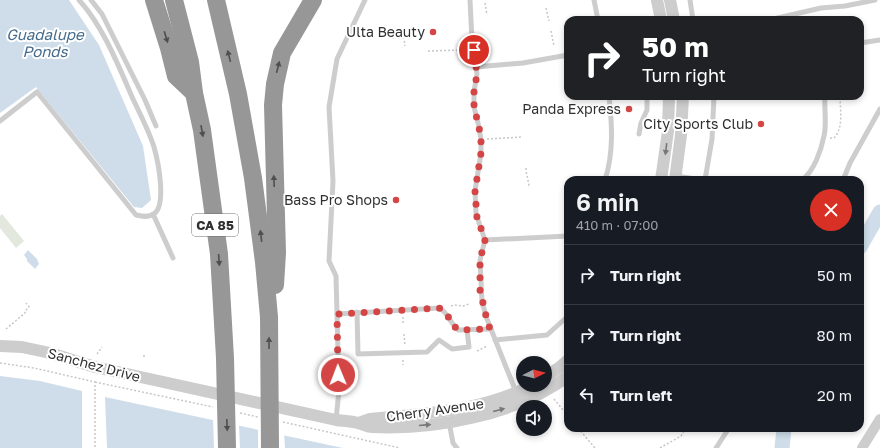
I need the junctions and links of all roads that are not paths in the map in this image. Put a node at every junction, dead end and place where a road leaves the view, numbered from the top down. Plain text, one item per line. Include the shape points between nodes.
1 (80, 0) edge
2 (91, 0) edge
3 (154, 0) edge
4 (174, 0) edge
5 (216, 0) edge
6 (313, 0) edge
7 (365, 0) edge
8 (470, 0) edge
9 (594, 0) edge
10 (657, 0) edge
11 (670, 0) edge
12 (690, 0) edge
13 (875, 0) edge
14 (597, 16) edge
15 (660, 16) edge
16 (673, 16) edge
17 (693, 16) edge
18 (786, 16) edge
19 (880, 40) edge
20 (864, 42) edge
21 (564, 56) edge
22 (476, 67) junction
23 (194, 93) junction
24 (609, 100) edge
25 (647, 100) dead end
26 (669, 100) edge
27 (683, 100) edge
28 (714, 100) edge
29 (825, 100) edge
30 (880, 109) edge
31 (0, 121) edge
32 (156, 126) dead end
33 (639, 134) dead end
34 (606, 176) edge
35 (662, 176) edge
36 (675, 176) edge
37 (704, 176) edge
38 (807, 176) edge
39 (845, 176) edge
40 (153, 214) junction
41 (564, 236) edge
42 (485, 240) junction
43 (173, 258) dead end
44 (357, 312) junction
45 (337, 314) junction
46 (269, 317) junction
47 (564, 320) edge
48 (490, 329) junction
49 (466, 330) junction
50 (495, 340) junction
51 (0, 346) edge
52 (564, 364) edge
53 (552, 372) edge
54 (564, 378) edge
55 (187, 388) joint
56 (524, 392) edge
57 (519, 397) junction
58 (880, 419) edge
59 (336, 420) junction
60 (449, 422) junction
61 (359, 423) junction
62 (726, 432) edge
63 (227, 448) edge
64 (270, 448) edge
65 (457, 448) edge
66 (716, 448) edge
67 (862, 448) edge

1 - 40 lane via 113,55 154,146 161,199 160,207
2 - 32 lane via 102,14
3 -> 23 highway via 176,76
4 - 23 highway, CA 85 via 190,62
46 -> 5 highway, CA 85 via 248,148
46 -> 6 highway via 277,279 273,156 275,84 282,53
7 - 45 lane via 337,59 329,107 333,181 329,261 336,276
8 - 22 lane
9 - 14 lane
10 - 15 street
11 - 16 street
12 - 17 lane
13 - 18 lane
19 - 20 lane
21 - 22 lane
22 - 42 lane via 474,107 481,140 475,191 476,214
23 -> 63 highway, CA 85 via 205,148 218,247 225,358
24 - 34 lane via 612,136
25 - 33 lane via 647,110
26 -> 35 street via 668,131
27 - 36 street via 682,135
28 - 37 lane via 712,139
29 - 38 lane via 824,136 814,167
30 - 39 lane
31 - 40 lane via 37,92 136,215
40 - 43 lane
41 - 42 lane
42 - 48 lane via 480,260 480,290
44 - 45 lane
44 - 49 lane via 439,308 446,311 458,330
44 - 49 lane via 358,354 427,352 439,340 452,349 469,347
45 - 59 lane via 339,390
64 -> 46 highway, CA 85
47 - 50 lane via 547,335
48 - 49 lane
48 - 50 lane
50 - 57 lane
51 - 55 street, Sanchez Drive via 22,347 50,353 95,367
52 - 53 street
54 - 57 street, Cherry Avenue via 544,391
55 - 59 street, Cherry Avenue
56 - 57 street, Cherry Avenue
60 -> 57 street, Cherry Avenue via 506,408
57 - 61 street, Cherry Avenue via 464,409 370,419
58 - 67 street
59 - 61 street, Cherry Avenue
61 -> 60 street, Cherry Avenue via 370,427 400,427
60 - 65 lane via 453,443
62 - 66 lane

